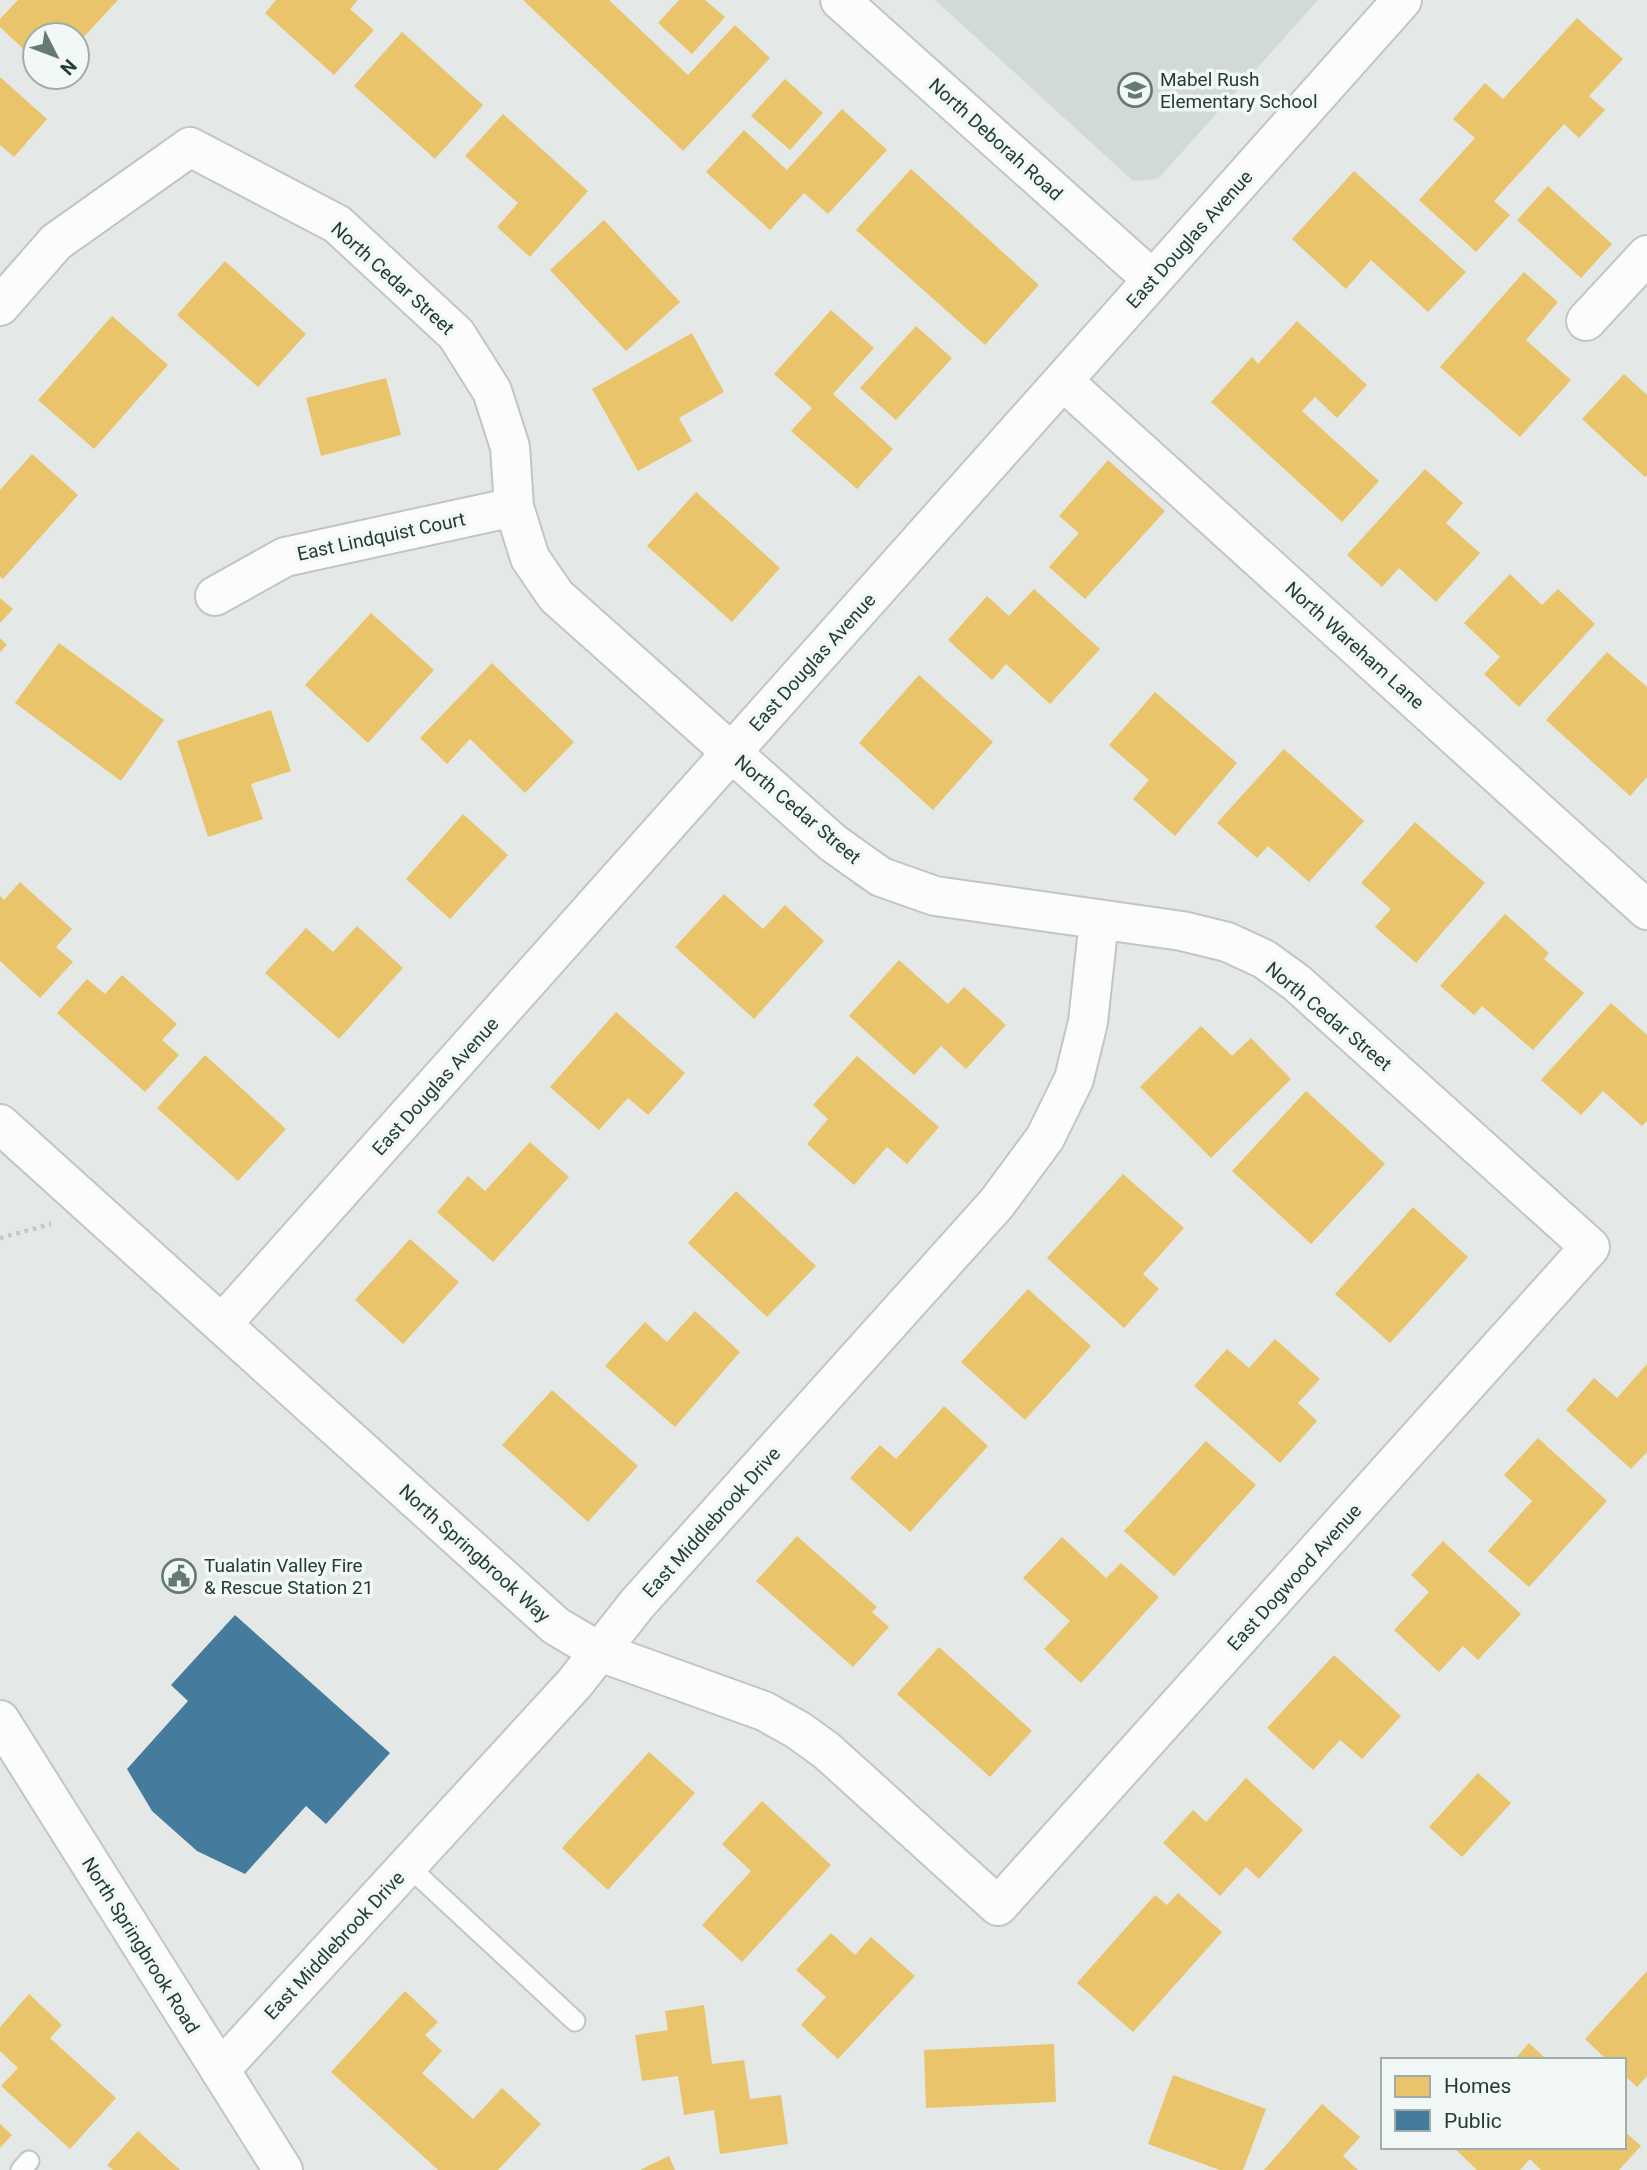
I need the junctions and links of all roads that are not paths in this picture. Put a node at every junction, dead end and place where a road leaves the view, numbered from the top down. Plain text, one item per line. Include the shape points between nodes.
1 (840, 0) edge
2 (1402, 0) edge
3 (1647, 255) edge
4 (1152, 279) junction
5 (0, 306) edge
6 (1586, 321) dead end
7 (1063, 381) junction
8 (514, 507) junction
9 (215, 596) dead end
10 (731, 753) junction
11 (1647, 909) edge
12 (1099, 920) junction
13 (0, 1124) edge
14 (1590, 1247) joint
15 (222, 1324) junction
16 (600, 1652) junction
17 (0, 1720) edge
18 (407, 1865) junction
19 (998, 1906) joint
20 (575, 2021) dead end
21 (219, 2070) junction
22 (283, 2170) edge

1 - 4 street, North Deborah Road
2 - 4 street, East Douglas Avenue
3 - 6 street
4 - 7 street, East Douglas Avenue
5 - 8 street, North Cedar Street via 56,242 190,147 338,224 456,334 492,390 510,447
7 - 10 street, East Douglas Avenue
7 - 11 street, North Wareham Lane
8 - 9 street, East Lindquist Court via 285,557
8 - 10 street, North Cedar Street via 530,558 556,596
10 - 12 street, North Cedar Street via 833,843 881,877 935,895
10 - 15 street, East Douglas Avenue
12 - 14 street, North Cedar Street via 1182,931 1227,942 1264,959 1297,983
12 - 16 street, East Middlebrook Drive via 1088,1021 1074,1079 1045,1138 997,1203 644,1596
13 - 15 street, North Springbrook Way
14 - 19 street, East Dogwood Avenue
15 - 16 street, North Springbrook Way via 556,1626
16 - 18 street, East Middlebrook Drive
16 - 19 street, North Springbrook Way via 764,1711 798,1730
17 - 21 street, North Springbrook Road
18 - 20 lane
18 - 21 street, East Middlebrook Drive
21 - 22 street, North Springbrook Road

